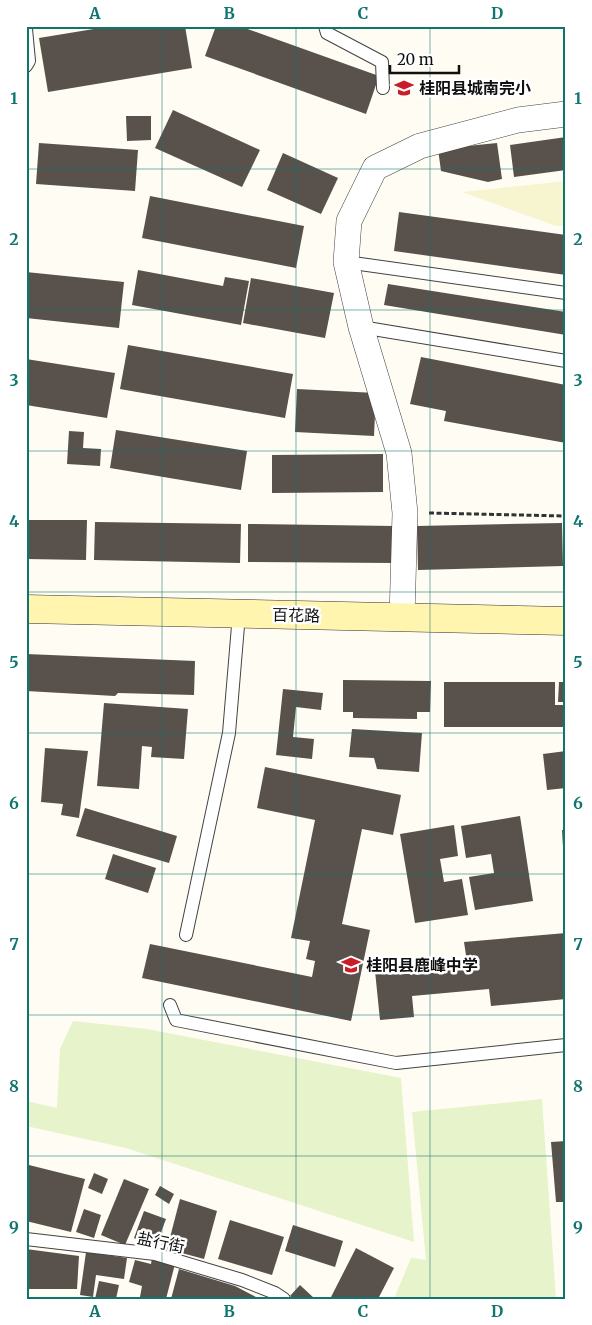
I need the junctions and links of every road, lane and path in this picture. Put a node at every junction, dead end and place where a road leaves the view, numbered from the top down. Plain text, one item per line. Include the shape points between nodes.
1 (32, 26) edge
2 (325, 26) edge
3 (26, 28) edge
4 (26, 66) edge
5 (384, 88) dead end
6 (566, 114) edge
7 (346, 262) junction
8 (566, 294) edge
9 (361, 327) junction
10 (566, 361) edge
11 (405, 513) junction
12 (566, 516) edge
13 (26, 609) edge
14 (239, 614) junction
15 (402, 617) junction
16 (566, 621) edge
17 (186, 935) dead end
18 (170, 1005) dead end
19 (566, 1045) edge
20 (26, 1239) edge
21 (284, 1299) edge

1 - 3 lane
2 - 5 lane via 327,34 382,62
3 - 4 lane via 29,61
6 - 7 street via 518,120 420,146 375,168 349,220
7 - 8 lane
7 - 9 street
9 - 10 lane
9 - 11 street via 399,453
11 - 12 path
11 - 15 street
13 - 14 main road, 百花路
14 - 15 main road, 百花路
14 - 17 lane via 228,733
15 - 16 main road, 百花路
18 - 19 lane via 176,1020 396,1063
20 - 21 lane, 盐行街 via 155,1254 242,1280

